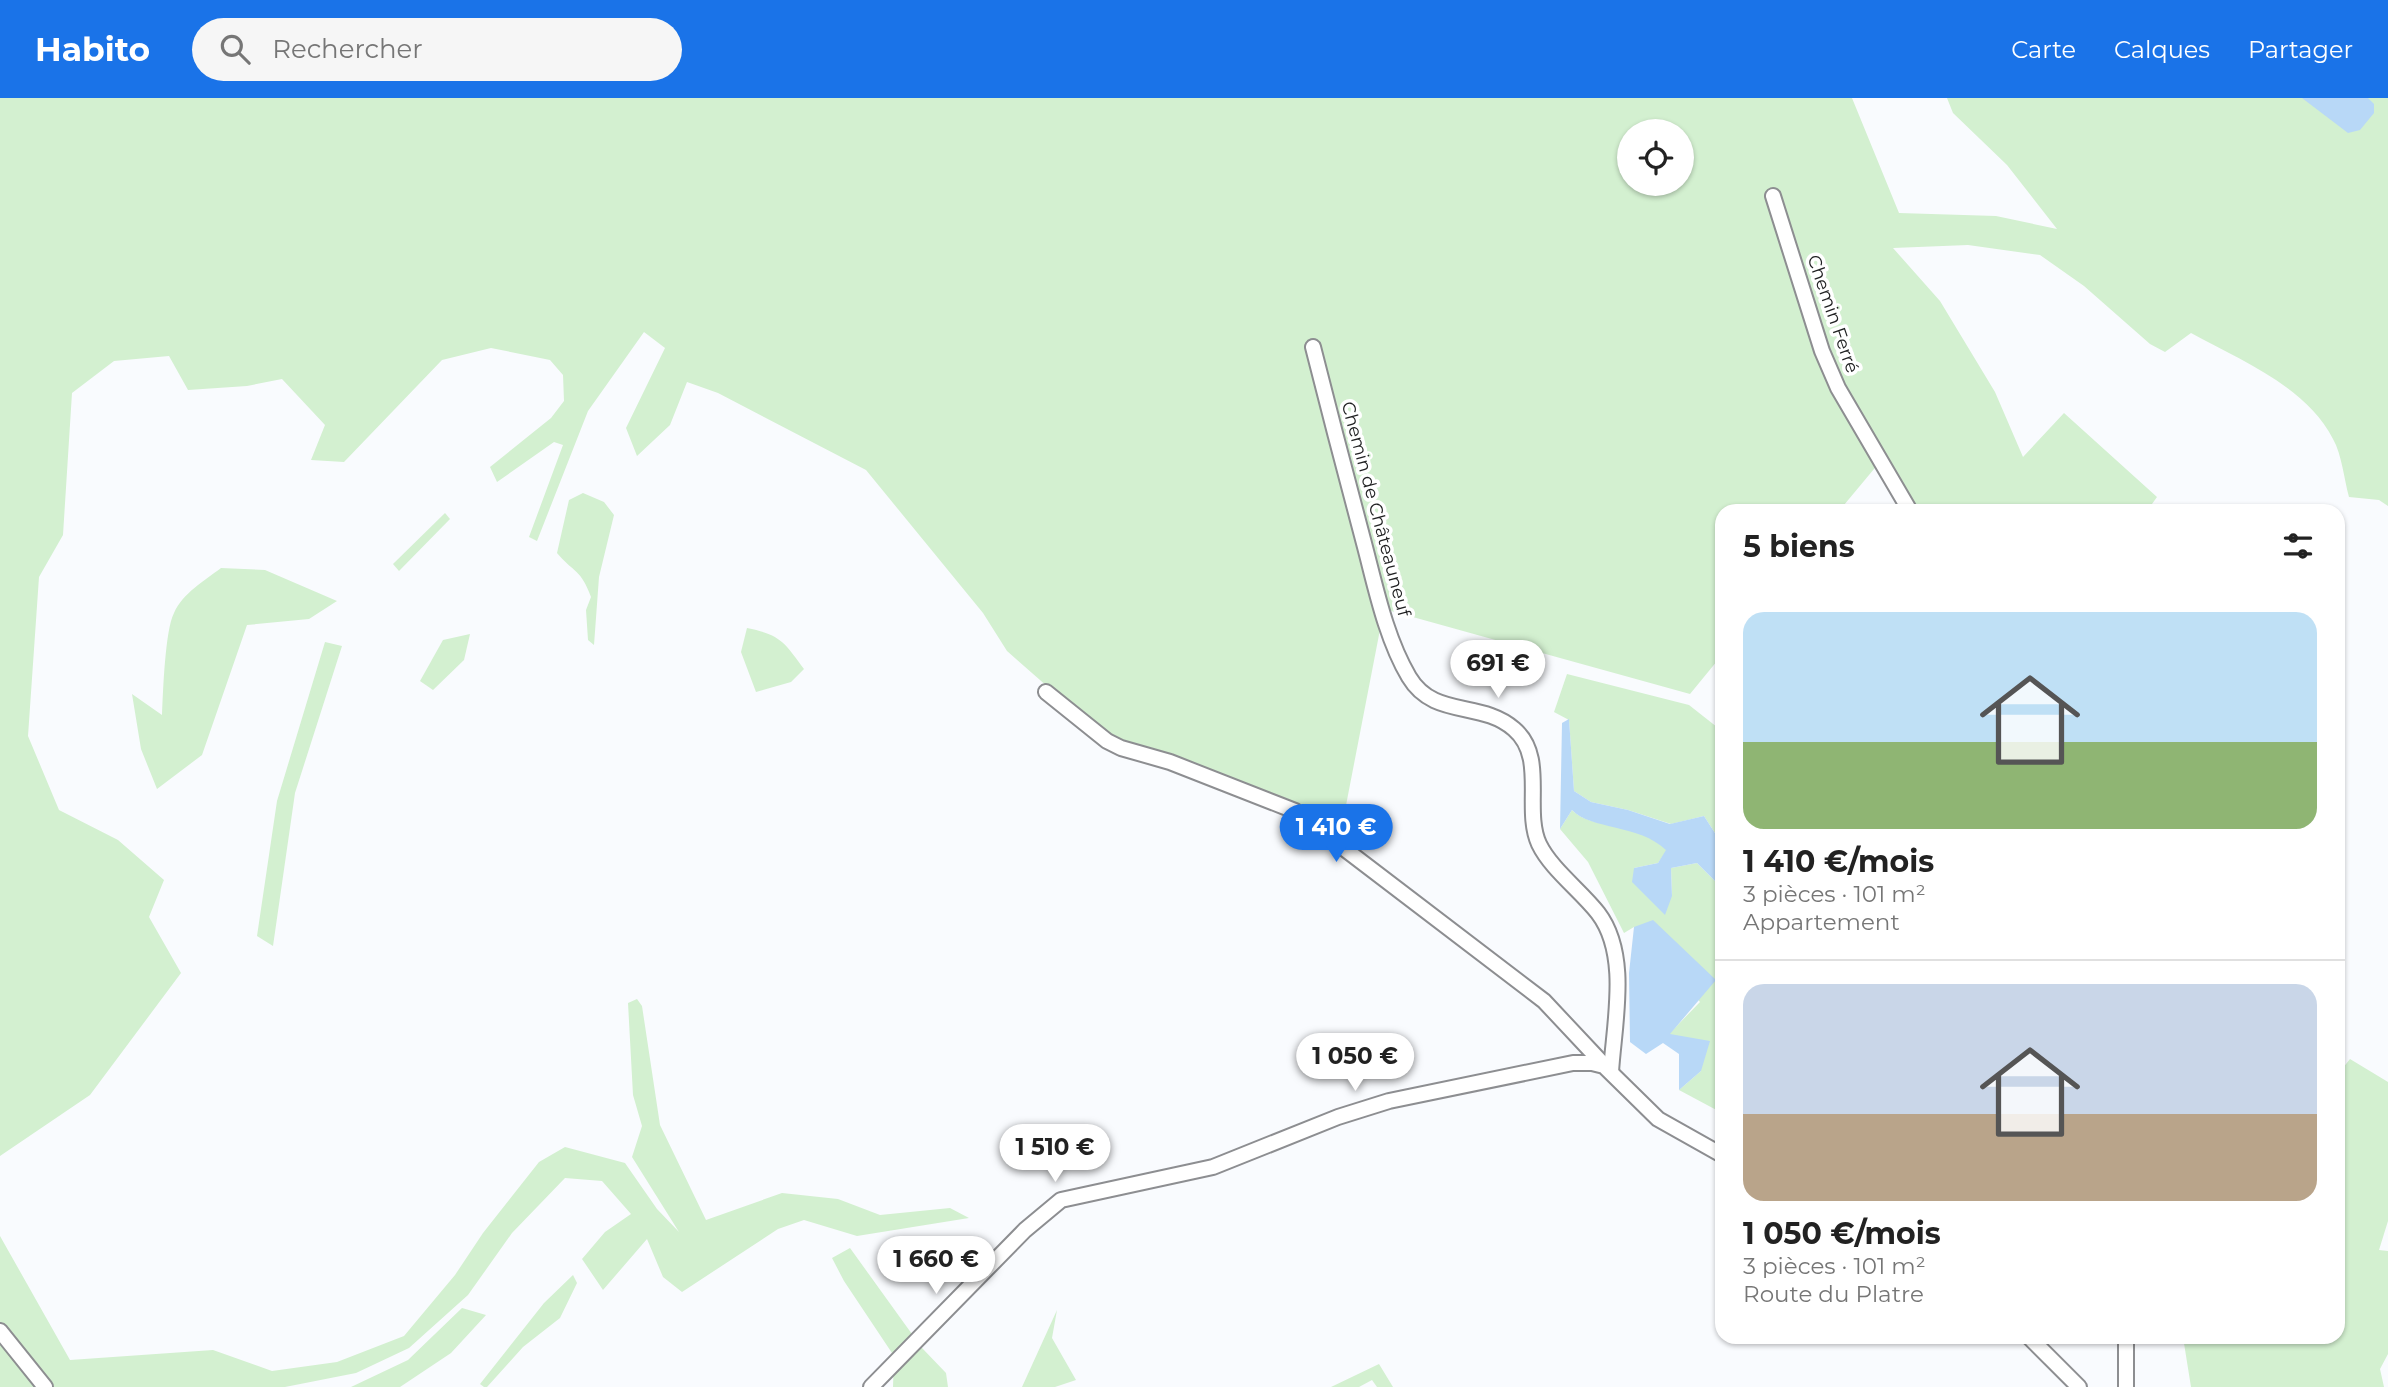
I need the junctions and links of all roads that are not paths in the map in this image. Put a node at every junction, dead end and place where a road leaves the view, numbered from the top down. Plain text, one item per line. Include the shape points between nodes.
1 (1773, 197) dead end
2 (1313, 347) dead end
3 (1906, 504) edge
4 (1046, 692) dead end
5 (1608, 1069) junction
6 (1715, 1151) edge
7 (0, 1331) edge
8 (2036, 1344) edge
9 (2126, 1344) edge
10 (45, 1387) edge
11 (871, 1387) edge
12 (2079, 1387) edge
13 (2126, 1387) edge

1 - 3 street, Chemin Ferré via 1838,388
2 - 5 street, Chemin de Châteauneuf via 1378,597 1409,677 1439,704 1500,719 1515,729 1532,764 1533,817 1539,845 1600,914 1614,947 1618,985
4 - 5 street via 1121,748 1170,762 1295,811 1544,1001
5 - 6 street via 1657,1119
5 - 11 street via 1573,1063 1389,1101 1338,1116 1213,1167 1061,1200 1025,1230
7 - 10 street
8 - 12 street
9 - 13 street

